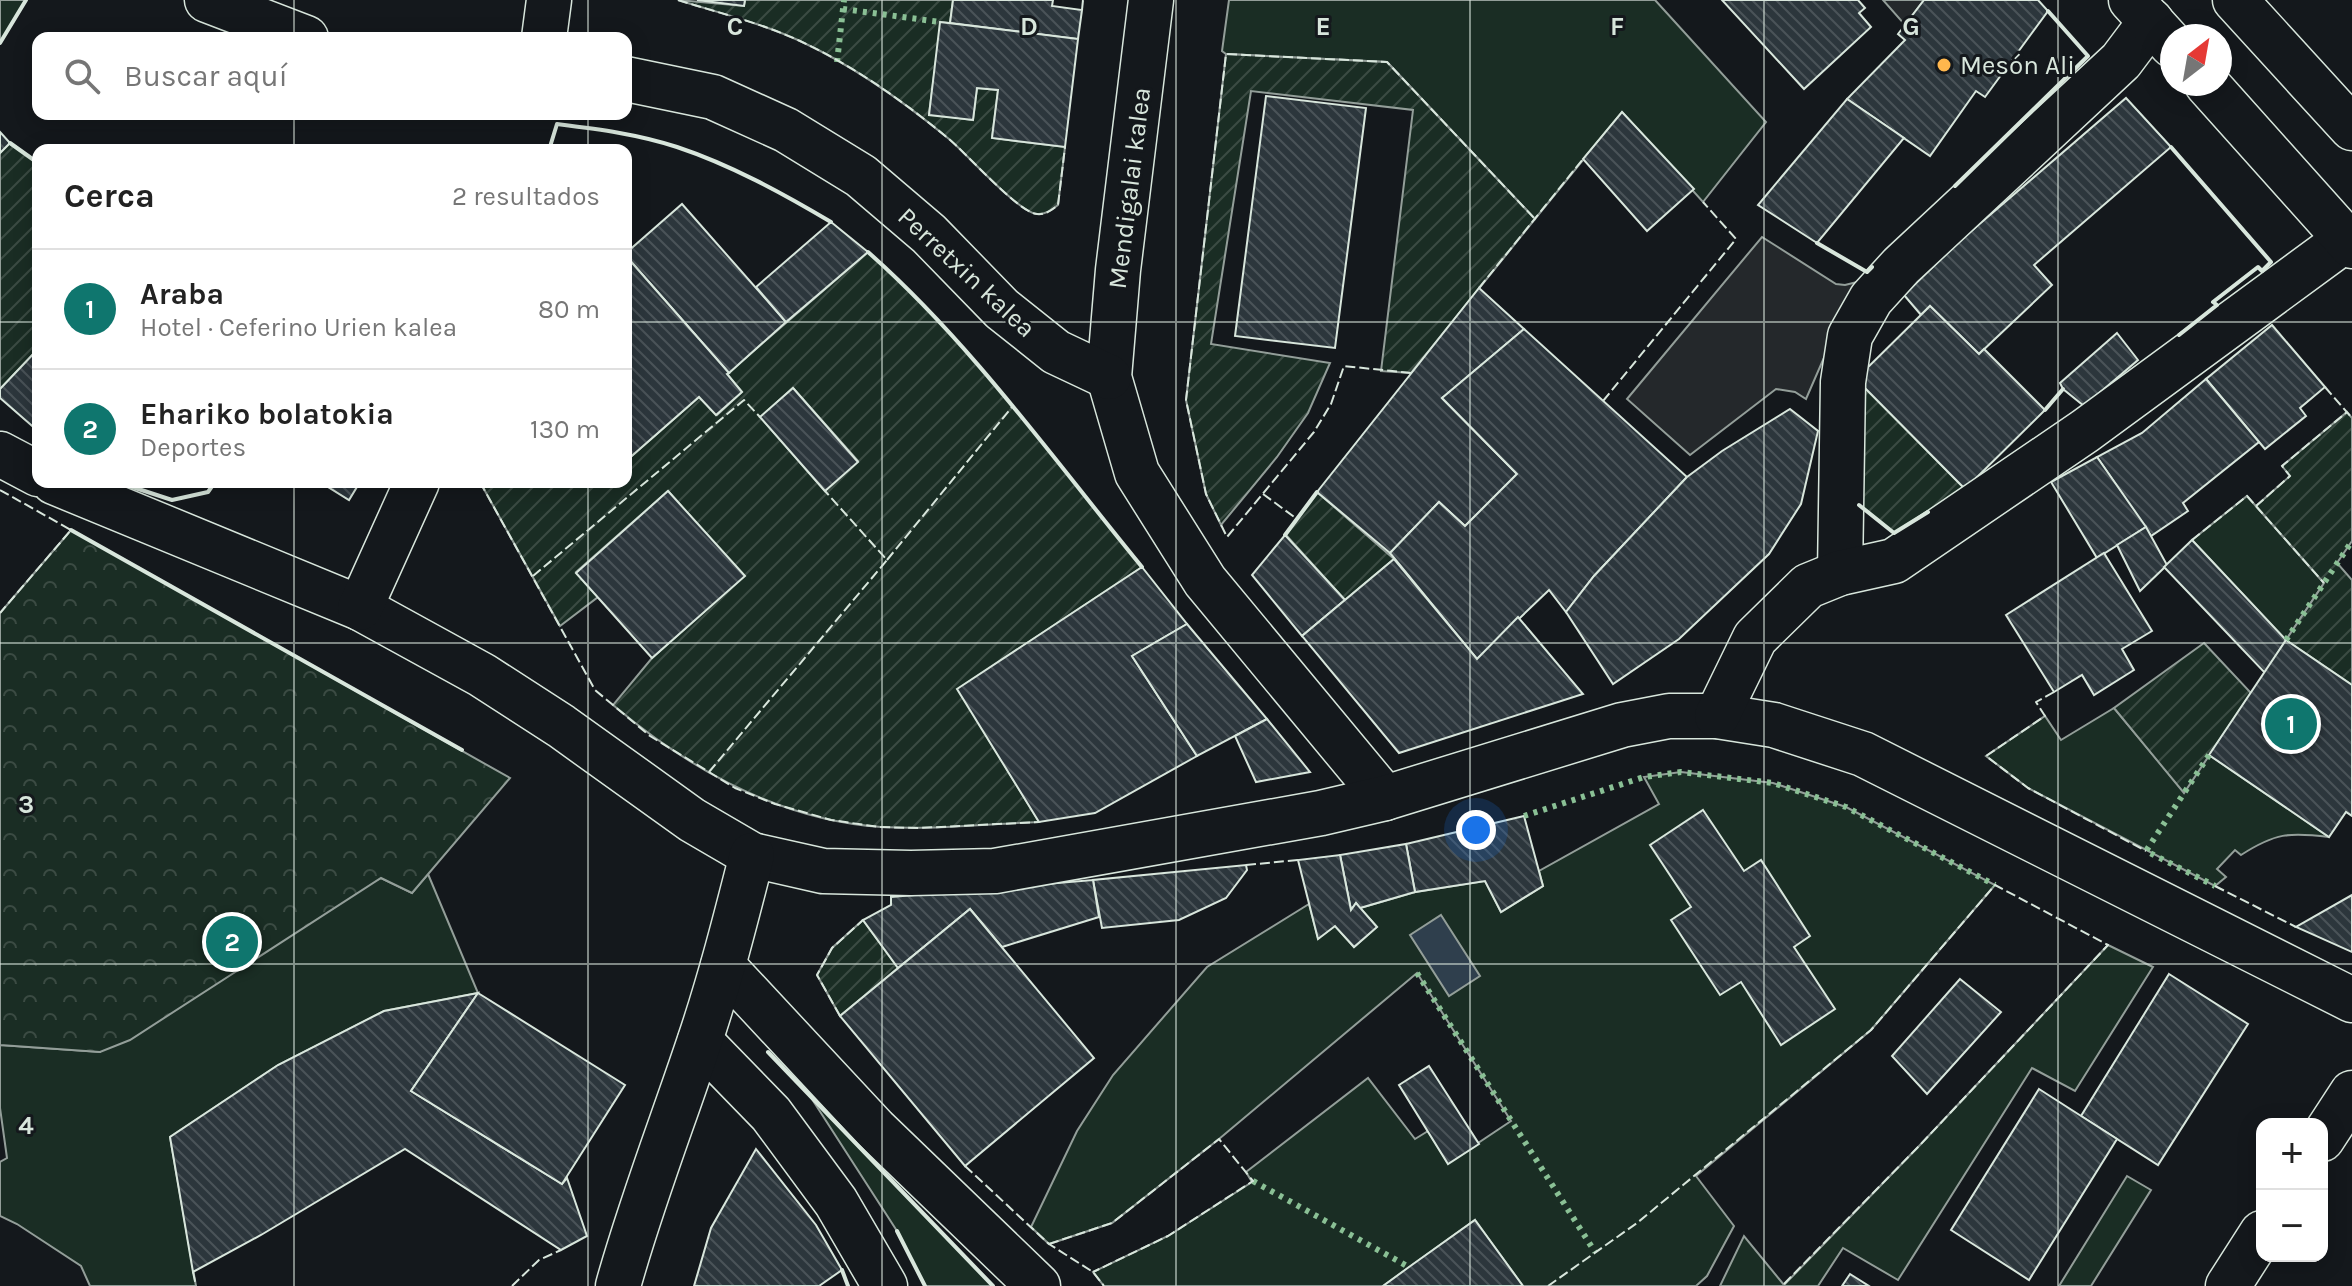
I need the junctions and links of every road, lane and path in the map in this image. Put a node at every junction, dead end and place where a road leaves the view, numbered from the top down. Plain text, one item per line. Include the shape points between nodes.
1 (207, 0) edge
2 (549, 0) edge
3 (1151, 0) edge
4 (2235, 0) edge
5 (2151, 22) edge
6 (290, 32) edge
7 (545, 32) edge
8 (632, 80) edge
9 (2218, 96) edge
10 (2352, 128) edge
11 (2350, 240) edge
12 (1109, 377) junction
13 (0, 454) edge
14 (32, 471) edge
15 (69, 488) edge
16 (414, 488) edge
17 (1840, 573) junction
18 (360, 608) junction
19 (1717, 716) junction
20 (1385, 798) junction
21 (752, 855) junction
22 (723, 966) junction
23 (2352, 1000) edge
24 (700, 1041) junction
25 (2352, 1093) edge
26 (2328, 1130) edge
27 (2256, 1242) edge
28 (618, 1286) edge
29 (885, 1286) edge
30 (1038, 1286) edge
31 (2228, 1286) edge

1 - 6 street
2 - 7 street
3 - 12 street, Mendigalai kalea
4 - 10 street
5 - 17 street via 2121,61 1901,266 1871,299 1850,336 1842,395
8 - 12 street, Perretxin kalea via 713,97 786,130 861,176 929,234 1002,309 1056,352
9 - 11 street
11 - 17 street via 1894,561
12 - 20 street via 1137,473 1205,581
13 - 14 street
15 - 18 street
16 - 18 street
17 - 19 street via 1808,586 1755,638
18 - 21 street via 492,681 692,820
19 - 20 street via 1669,716 1622,725
19 - 23 street via 1774,725 1863,754
20 - 21 street via 1252,827 995,871 823,871
21 - 22 street
22 - 24 street
22 - 30 street via 875,1129
24 - 28 street
24 - 29 street via 771,1114 836,1202
25 - 26 street
27 - 31 street

